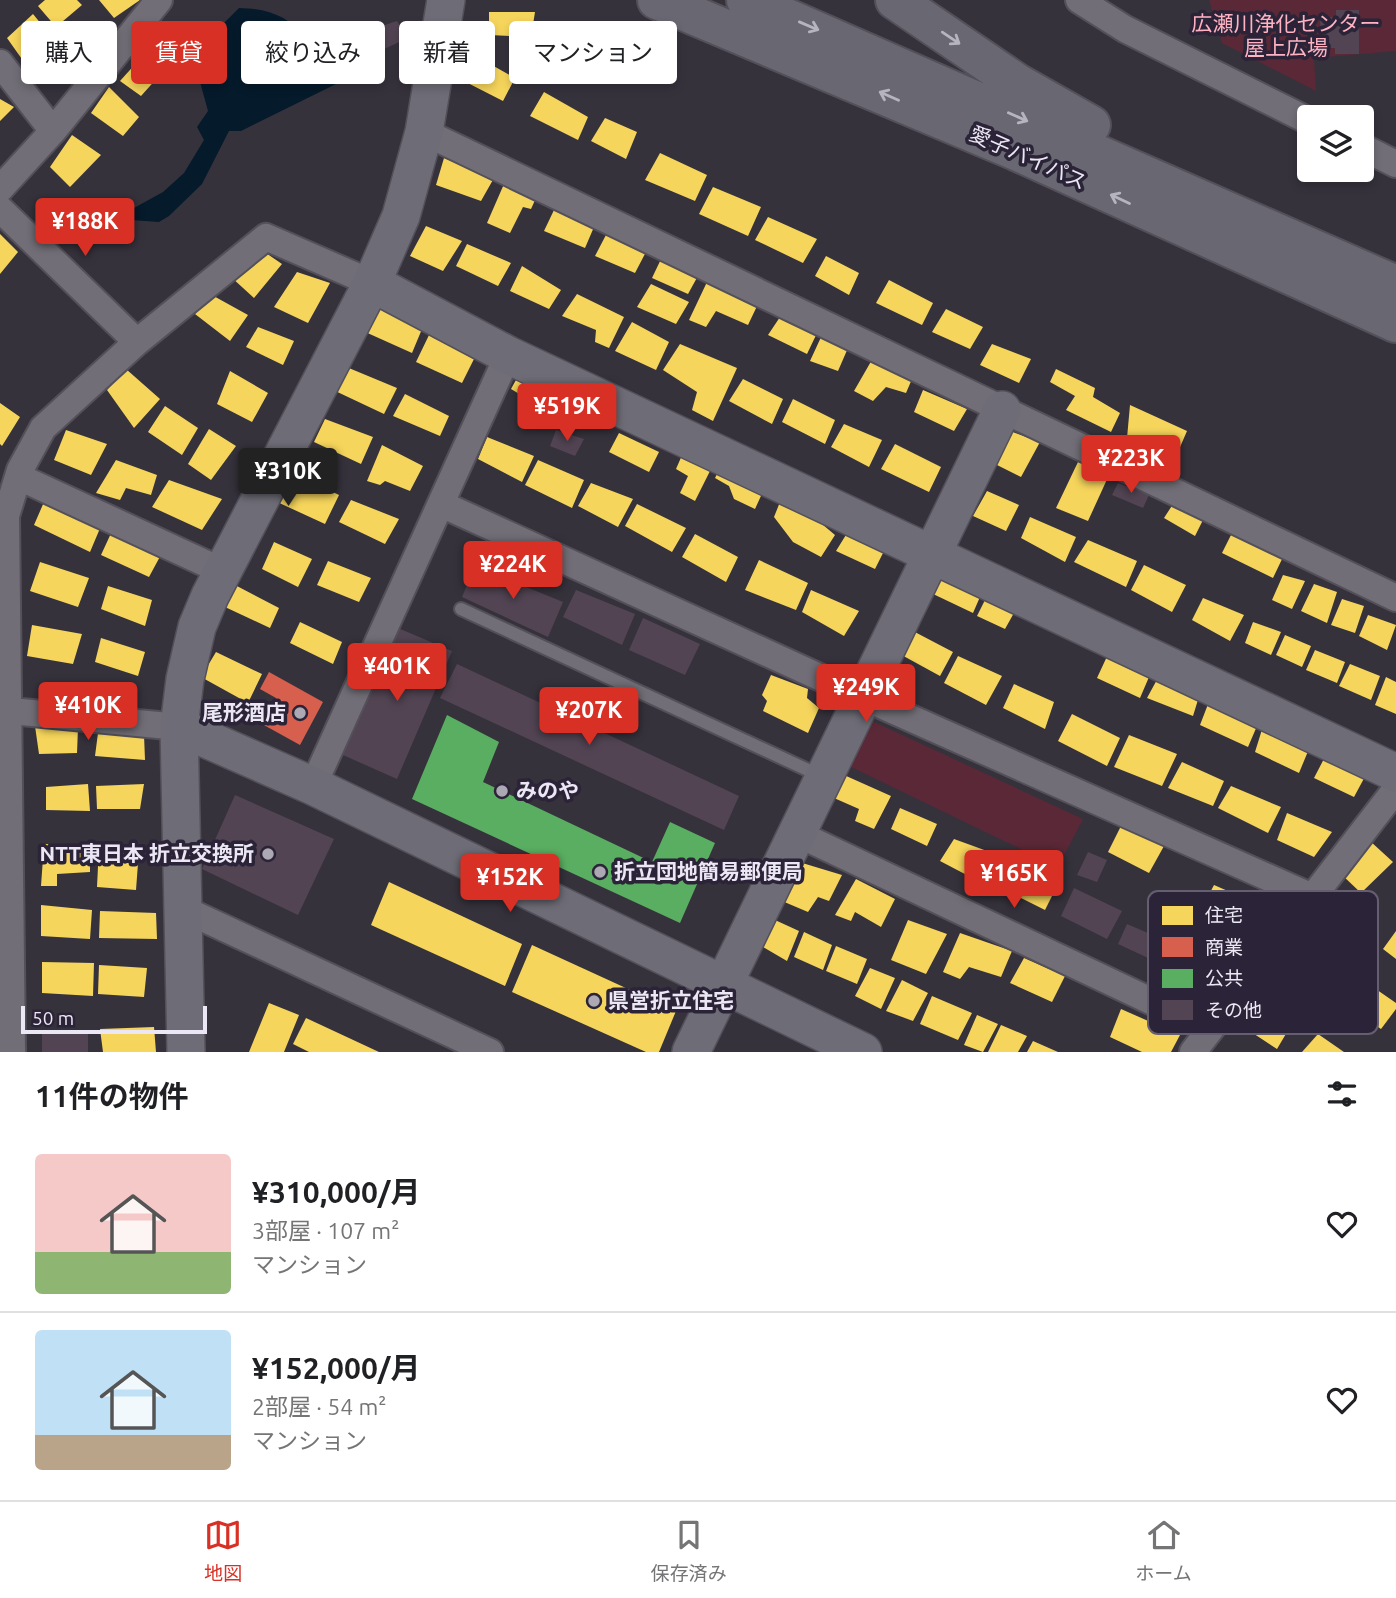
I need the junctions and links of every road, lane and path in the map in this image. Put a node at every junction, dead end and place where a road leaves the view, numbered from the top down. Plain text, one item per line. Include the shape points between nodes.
1 (159, 0) edge
2 (446, 0) edge
3 (657, 0) edge
4 (746, 0) edge
5 (895, 0) edge
6 (1079, 0) edge
7 (0, 63) edge
8 (1297, 115) edge
9 (53, 131) junction
10 (424, 131) junction
11 (1374, 153) edge
12 (1396, 164) edge
13 (0, 189) edge
14 (0, 209) edge
15 (1182, 227) junction
16 (1396, 274) edge
17 (372, 283) junction
18 (1396, 285) edge
19 (1396, 323) edge
20 (1396, 337) edge
21 (137, 342) junction
22 (508, 355) junction
23 (1002, 410) junction
24 (19, 477) junction
25 (442, 504) junction
26 (932, 552) junction
27 (222, 571) junction
28 (1396, 598) edge
29 (461, 610) dead end
30 (863, 697) junction
31 (3, 710) edge
32 (179, 727) junction
33 (1396, 773) edge
34 (825, 779) junction
35 (313, 786) junction
36 (1396, 789) edge
37 (798, 834) junction
38 (1299, 891) edge
39 (1317, 891) edge
40 (181, 908) junction
41 (724, 985) junction
42 (1148, 1000) edge
43 (1206, 1034) edge
44 (12, 1052) edge
45 (186, 1052) edge
46 (490, 1052) edge
47 (691, 1052) edge
48 (863, 1052) edge
49 (1193, 1052) edge

1 - 9 street
2 - 10 street
15 -> 3 highway, 愛子バイパス via 847,78
4 -> 18 highway, 愛子バイパス
5 -> 16 highway via 1017,83 1126,146
6 - 8 street via 1125,29
7 - 9 street
9 - 13 street
10 - 17 street via 401,216
10 - 23 street
11 - 12 street
14 - 21 street
15 - 19 highway, 愛子バイパス
15 - 20 highway via 1286,286
17 - 21 street via 266,237
17 - 22 street
17 - 27 street
21 - 24 street via 43,428
22 - 25 street
22 - 26 street
23 - 26 street
23 - 28 street
24 - 27 street
24 - 31 street via 6,516
25 - 30 street
25 - 35 street
26 - 30 street
26 - 33 street
27 - 32 street via 197,627
29 - 34 lane
30 - 34 street
30 - 38 street
31 - 32 street
31 - 44 street
32 - 35 street
32 - 40 street
34 - 37 street
35 - 41 street
36 - 39 street
37 - 41 street
37 - 42 street
40 - 45 street
40 - 46 street
41 - 47 street
41 - 48 street
43 - 49 street

